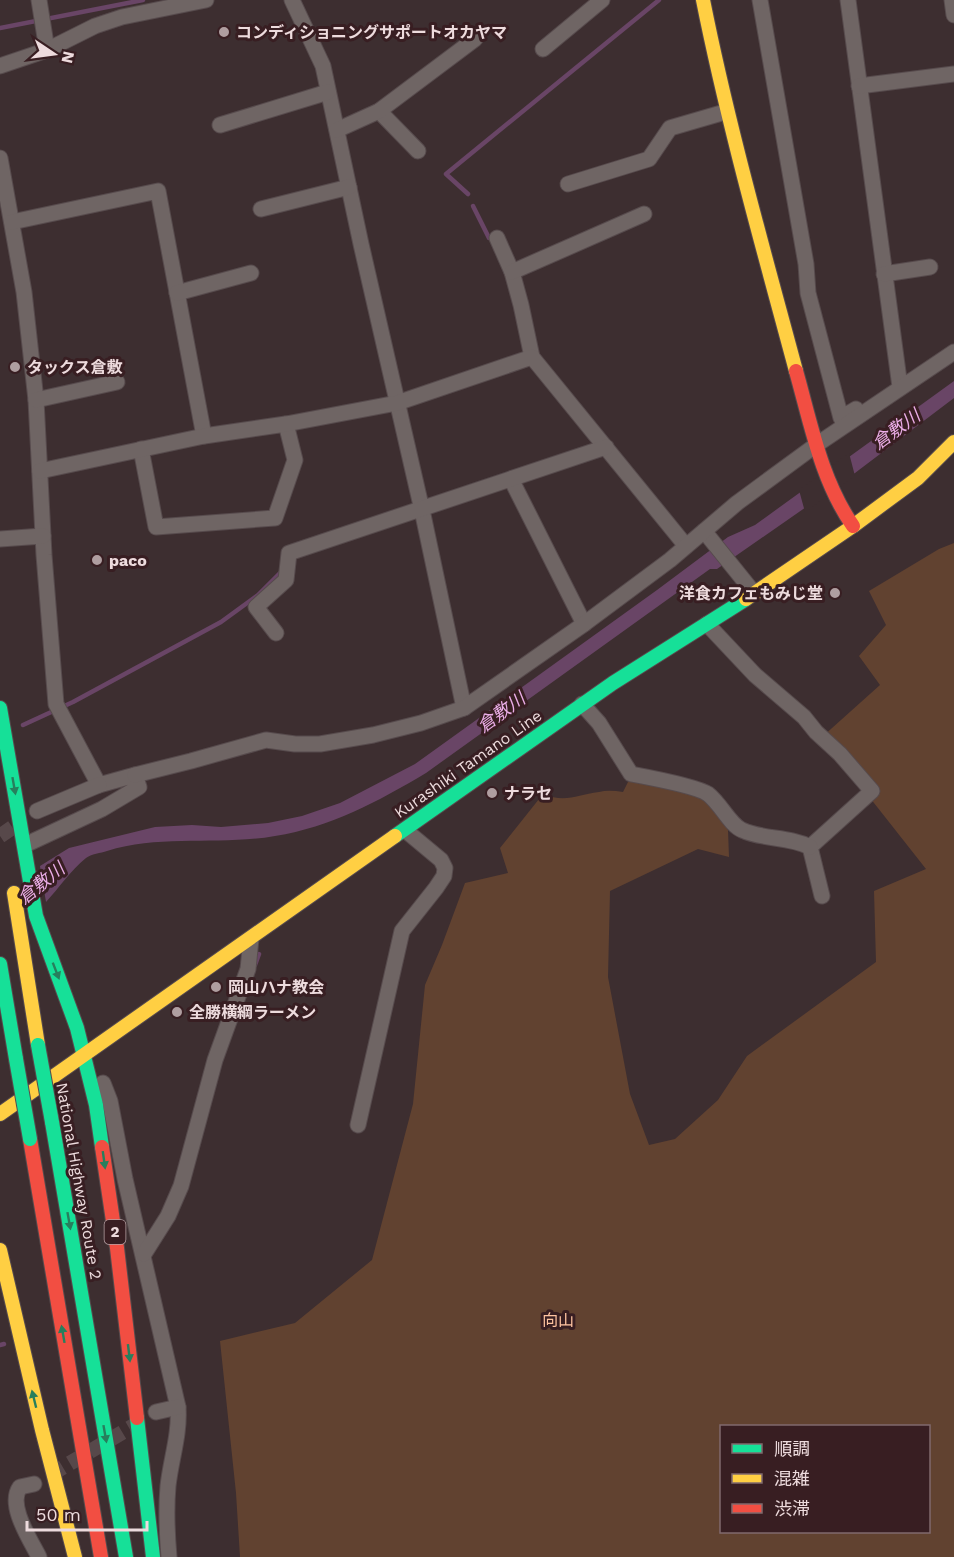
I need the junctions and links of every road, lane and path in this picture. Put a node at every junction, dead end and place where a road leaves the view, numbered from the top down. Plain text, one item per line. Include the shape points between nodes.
1 (206, 0) edge
2 (292, 0) edge
3 (602, 0) edge
4 (703, 0) edge
5 (760, 0) edge
6 (848, 0) edge
7 (952, 0) edge
8 (40, 12) edge
9 (954, 15) edge
10 (475, 39) dead end
11 (46, 50) junction
12 (543, 50) dead end
13 (0, 66) edge
14 (954, 74) edge
15 (860, 86) junction
16 (328, 92) junction
17 (379, 111) junction
18 (725, 112) junction
19 (220, 125) dead end
20 (338, 130) junction
21 (418, 152) dead end
22 (0, 158) edge
23 (568, 184) dead end
24 (349, 187) junction
25 (261, 209) dead end
26 (644, 214) dead end
27 (12, 222) junction
28 (497, 238) dead end
29 (930, 267) dead end
30 (512, 272) junction
31 (251, 273) dead end
32 (884, 274) junction
33 (177, 293) junction
34 (954, 352) edge
35 (532, 357) junction
36 (117, 382) dead end
37 (900, 387) junction
38 (36, 400) junction
39 (397, 403) junction
40 (862, 414) junction
41 (286, 424) junction
42 (204, 436) junction
43 (954, 442) edge
44 (606, 447) junction
45 (141, 449) junction
46 (817, 450) junction
47 (40, 471) junction
48 (511, 479) junction
49 (422, 510) junction
50 (853, 526) junction
51 (707, 535) junction
52 (43, 536) junction
53 (0, 539) edge
54 (686, 546) junction
55 (754, 593) junction
56 (584, 624) junction
57 (706, 624) junction
58 (276, 633) dead end
59 (582, 704) junction
60 (0, 708) edge
61 (464, 708) junction
62 (135, 775) junction
63 (99, 785) junction
64 (37, 811) tunnel mouth
65 (405, 830) junction
66 (25, 845) junction
67 (810, 847) junction
68 (12, 881) dead end
69 (822, 896) dead end
70 (251, 939) junction
71 (0, 964) edge
72 (85, 1055) junction
73 (0, 1114) edge
74 (358, 1125) dead end
75 (0, 1250) edge
76 (144, 1254) junction
77 (178, 1407) junction
78 (156, 1412) tunnel mouth
79 (34, 1484) tunnel mouth
80 (39, 1557) edge
81 (75, 1557) edge
82 (101, 1557) edge
83 (126, 1557) edge
84 (153, 1557) edge
85 (169, 1557) edge

1 - 11 street via 122,17
2 - 16 street via 323,66
3 - 12 street
4 - 18 main road
5 - 40 street via 808,292 841,418 859,407
6 - 15 street
7 - 9 street
8 - 11 street
10 - 17 street
11 - 13 street
14 - 15 street
15 - 32 street
16 - 19 street
16 - 20 street
17 - 20 street
17 - 21 street
18 - 23 street via 669,128 649,159
18 - 46 main road
20 - 24 street
22 - 27 street
24 - 25 street
24 - 39 street
26 - 30 street
27 - 33 street via 158,191
27 - 38 street
28 - 30 street
29 - 32 street
30 - 35 street
31 - 33 street
32 - 37 street
33 - 42 street
34 - 37 street
35 - 39 street
35 - 44 street
36 - 38 street
37 - 40 street
38 - 47 street
39 - 41 street
39 - 49 street
40 - 46 street
41 - 42 street
41 - 45 street via 295,460 275,518 156,527
42 - 45 street
43 - 50 main road, Kurashiki Tamano Line via 918,478
44 - 48 street
44 - 54 street
45 - 47 street
46 - 50 main road via 839,506
46 - 51 street via 737,503
47 - 52 street
48 - 49 street
48 - 56 street
49 - 58 street via 289,553 286,580 256,607
49 - 61 street
50 - 55 main road, Kurashiki Tamano Line
51 - 54 street
51 - 55 street
52 - 53 street
52 - 63 street via 57,708
54 - 56 street
55 - 57 main road, Kurashiki Tamano Line
56 - 61 street
57 - 59 main road, Kurashiki Tamano Line
57 - 67 street via 755,675 804,717 872,791
59 - 65 main road, Kurashiki Tamano Line
59 - 67 street via 632,774 705,792 744,831
60 -> 66 main road, 2
61 - 62 street via 373,735 307,745 266,740
62 - 63 street
62 - 66 street via 139,787
63 - 64 street
65 - 70 main road, Kurashiki Tamano Line
65 - 74 street via 441,860 444,876 402,931
66 -> 72 main road, 2 via 36,916
67 - 69 street
68 -> 83 main road, National Highway Route 2, bridge
70 - 72 main road, Kurashiki Tamano Line
70 - 76 street via 248,969 216,1060 181,1186
82 -> 71 main road, bridge
72 - 73 main road, Kurashiki Tamano Line
72 - 76 street via 101,1078 110,1101
72 -> 84 main road, 2 via 117,1248
81 -> 75 main road
76 - 77 street
77 - 78 street
77 - 85 street via 179,1425 168,1486
79 - 80 street via 20,1487 14,1504

